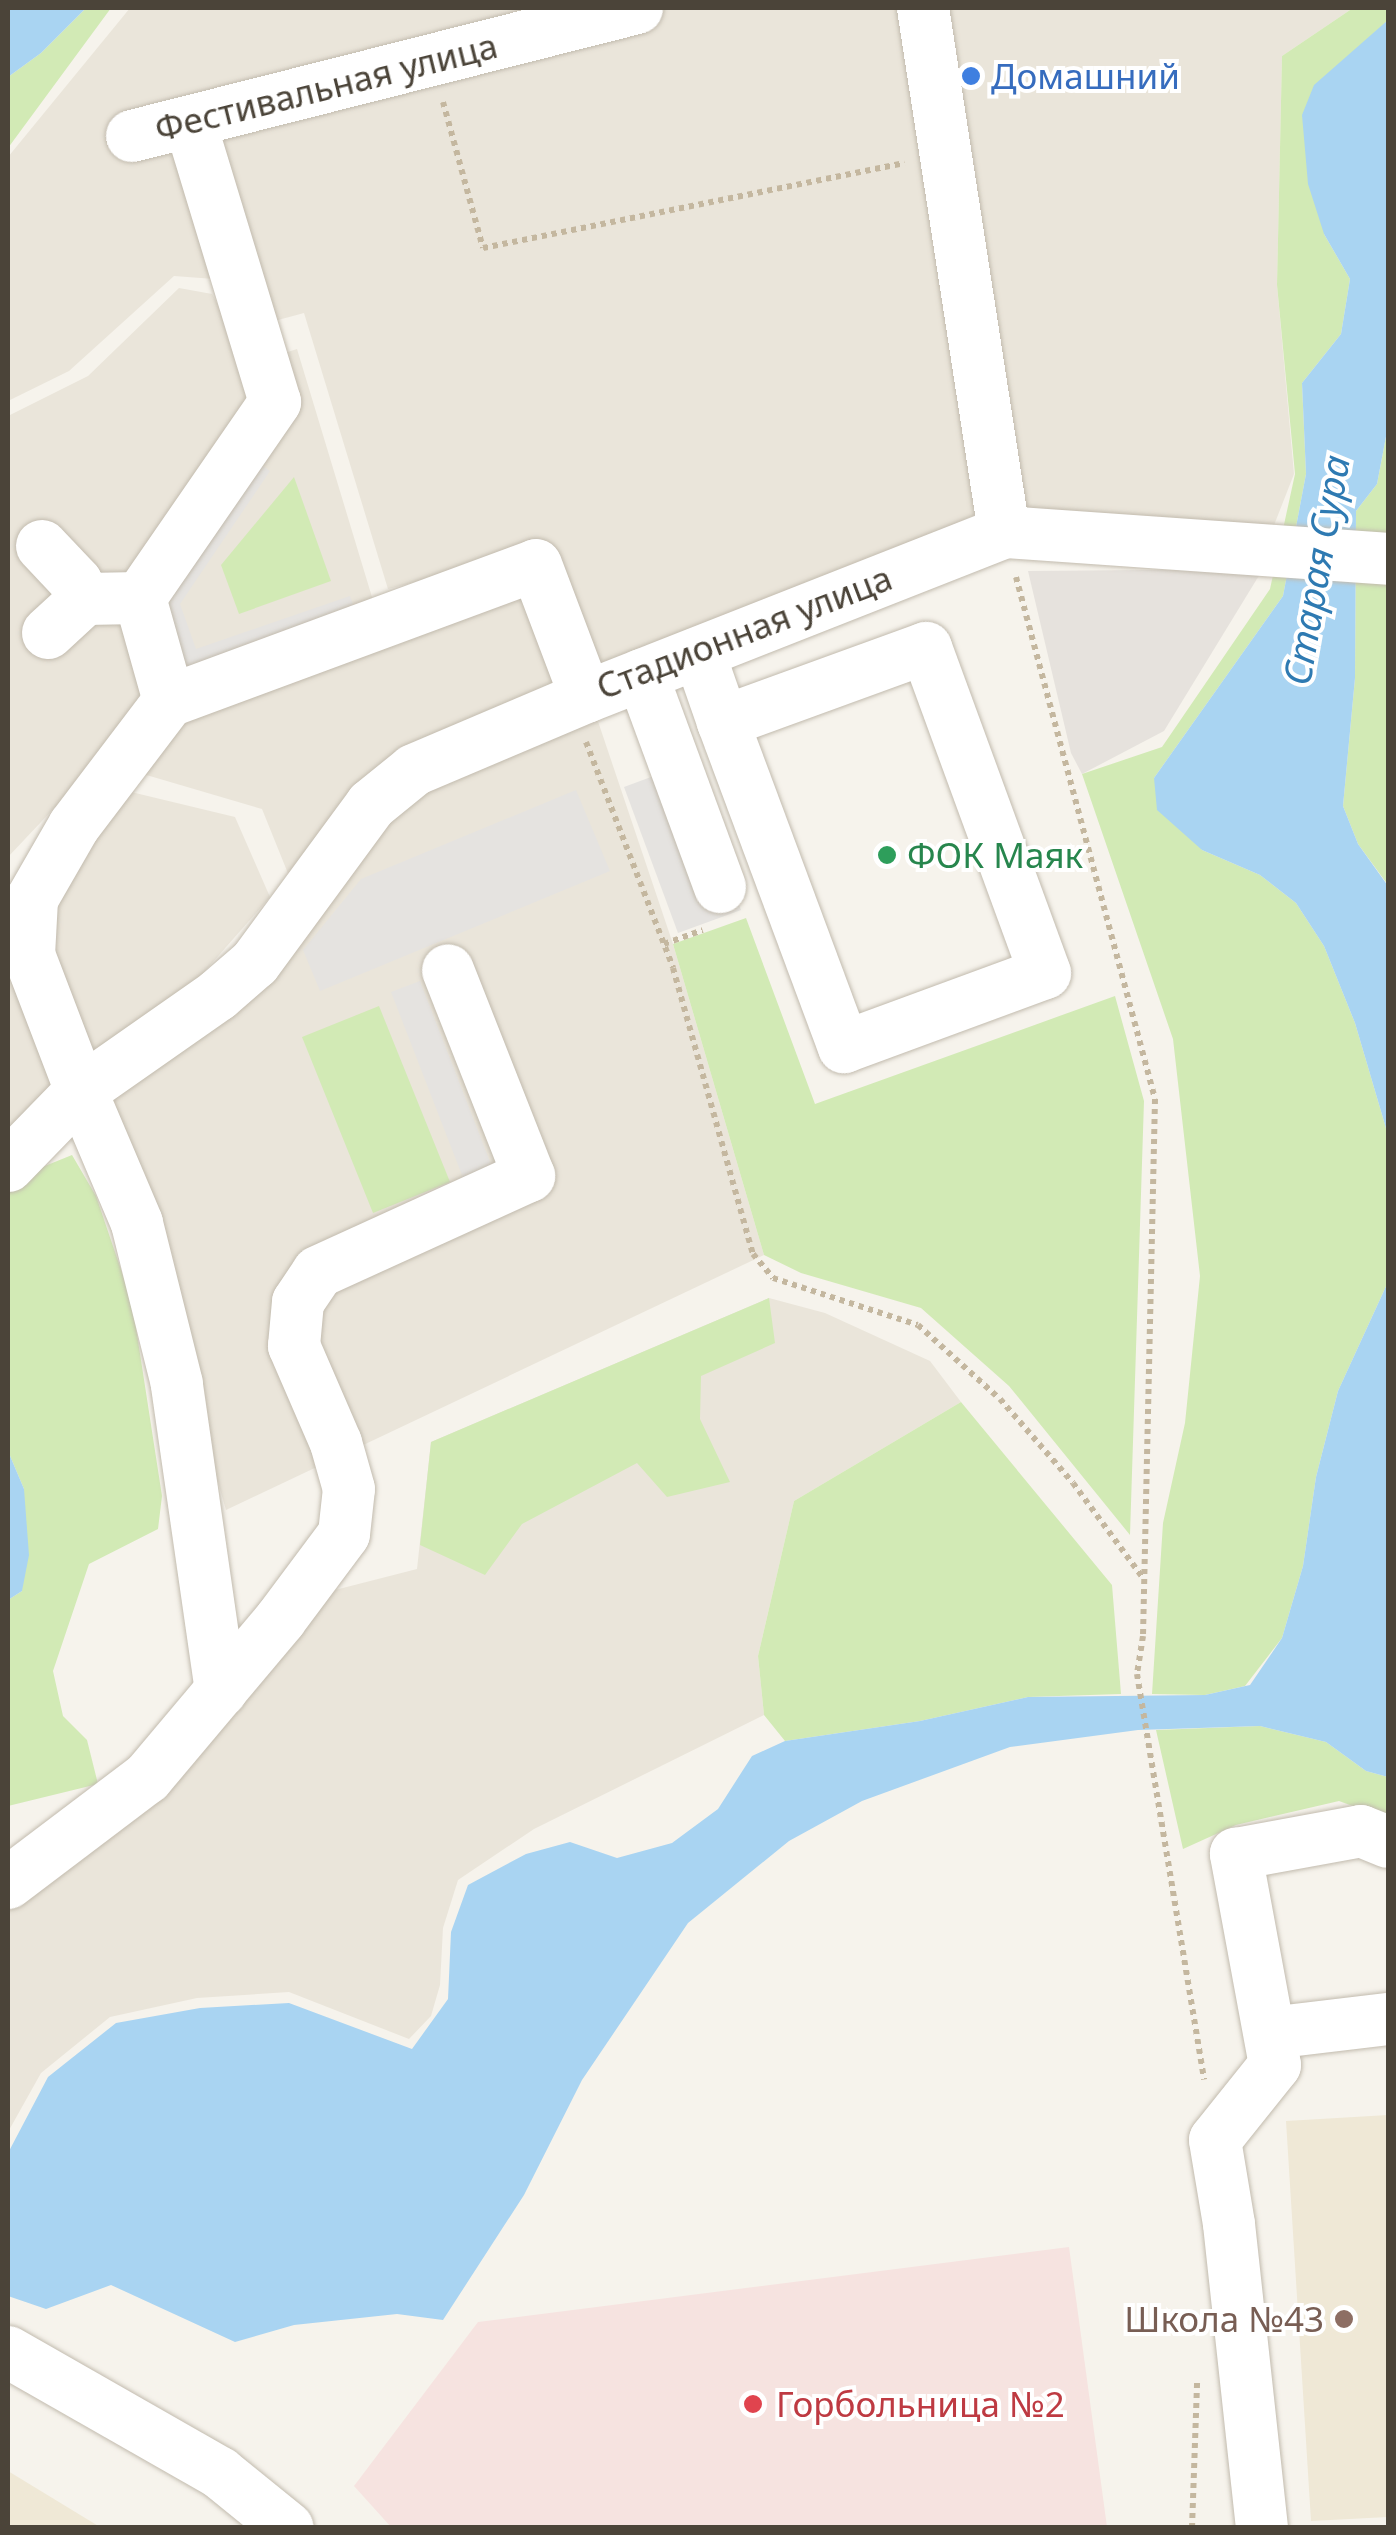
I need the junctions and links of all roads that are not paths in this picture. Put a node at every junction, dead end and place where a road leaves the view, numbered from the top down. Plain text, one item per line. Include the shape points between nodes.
1 (637, 8) edge
2 (923, 8) edge
3 (190, 122) junction
4 (132, 136) dead end
5 (1004, 532) junction
6 (42, 546) dead end
7 (1388, 559) edge
8 (140, 598) junction
9 (700, 653) junction
10 (642, 676) junction
11 (578, 700) junction
12 (169, 701) junction
13 (723, 722) junction
14 (720, 887) dead end
15 (448, 970) dead end
16 (82, 1092) junction
17 (8, 1166) edge
18 (221, 1690) junction
19 (1388, 1842) edge
20 (8, 1882) edge
21 (1388, 2020) edge
22 (1270, 2033) junction
23 (8, 2352) edge
24 (288, 2528) edge
25 (1262, 2528) edge

1 - 3 street, Фестивальная улица
2 - 5 street
3 - 4 street, Фестивальная улица
3 - 8 street via 275,402
5 - 7 street
5 - 9 street, Стадионная улица
6 - 8 street via 76,582 66,616
8 - 12 street
9 - 10 street, Стадионная улица
9 - 13 street
10 - 11 street, Стадионная улица
10 - 14 street
11 - 12 street, Стадионная улица via 536,566
11 - 16 street via 414,770 371,804 256,963
12 - 16 street via 74,826 32,900 30,955
13 - 13 street via 844,1046 1044,974 926,648
15 - 18 street via 529,1176 318,1272 298,1302 294,1346 350,1489 344,1534
16 - 17 street
16 - 18 street via 137,1223 177,1384
18 - 20 street via 147,1778
19 - 22 street via 1362,1831 1236,1854
21 - 22 street
22 - 25 street via 1275,2065 1215,2140
23 - 24 street via 220,2473

